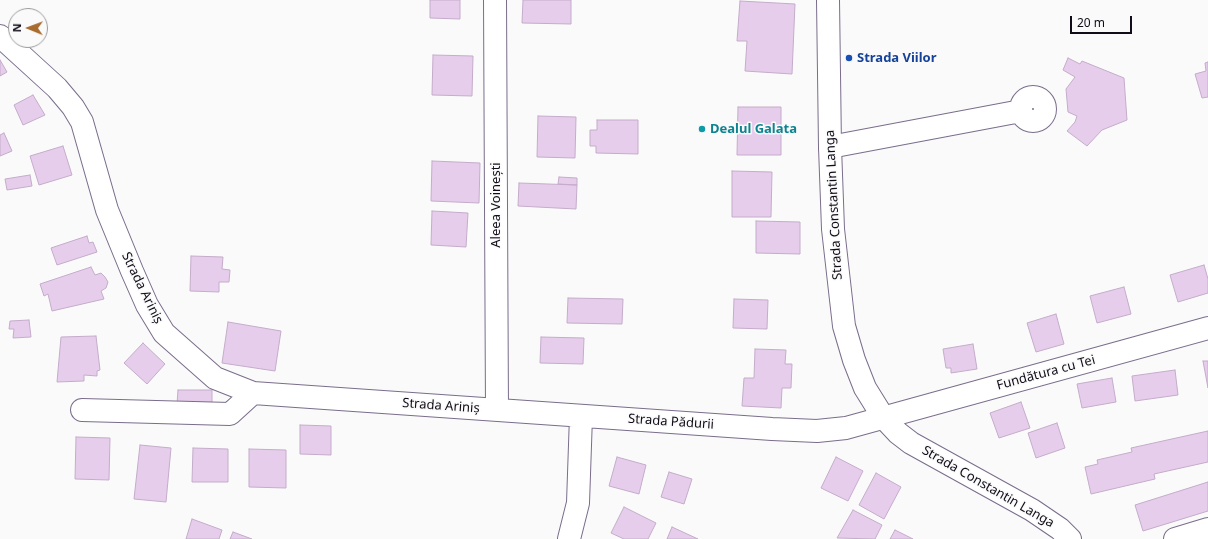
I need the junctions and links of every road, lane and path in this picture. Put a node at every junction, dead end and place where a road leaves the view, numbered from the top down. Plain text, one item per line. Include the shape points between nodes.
1 (495, 0) edge
2 (828, 0) edge
3 (0, 36) edge
4 (1021, 111) dead end
5 (830, 147) junction
6 (1208, 328) edge
7 (253, 393) junction
8 (82, 410) dead end
9 (497, 410) junction
10 (581, 416) junction
11 (883, 417) junction
12 (1208, 529) edge
13 (569, 539) edge
14 (1070, 539) edge
15 (1175, 539) edge

1 - 9 street, Aleea Voinești
2 - 5 street, Strada Constantin Langa
3 - 7 street, Strada Ariniș via 74,107 82,122 107,210 147,305 164,332 215,378
4 - 5 street
5 - 11 street, Strada Constantin Langa via 833,228 844,326 865,388
6 - 11 street, Fundătura cu Tei
7 - 8 street via 230,414
7 - 9 street, Strada Ariniș
9 - 10 street, Strada Ariniș
10 - 11 street, Strada Pădurii via 817,431 846,428
10 - 13 street via 578,503
11 - 14 street, Strada Constantin Langa via 911,443 1032,510
12 - 15 street

